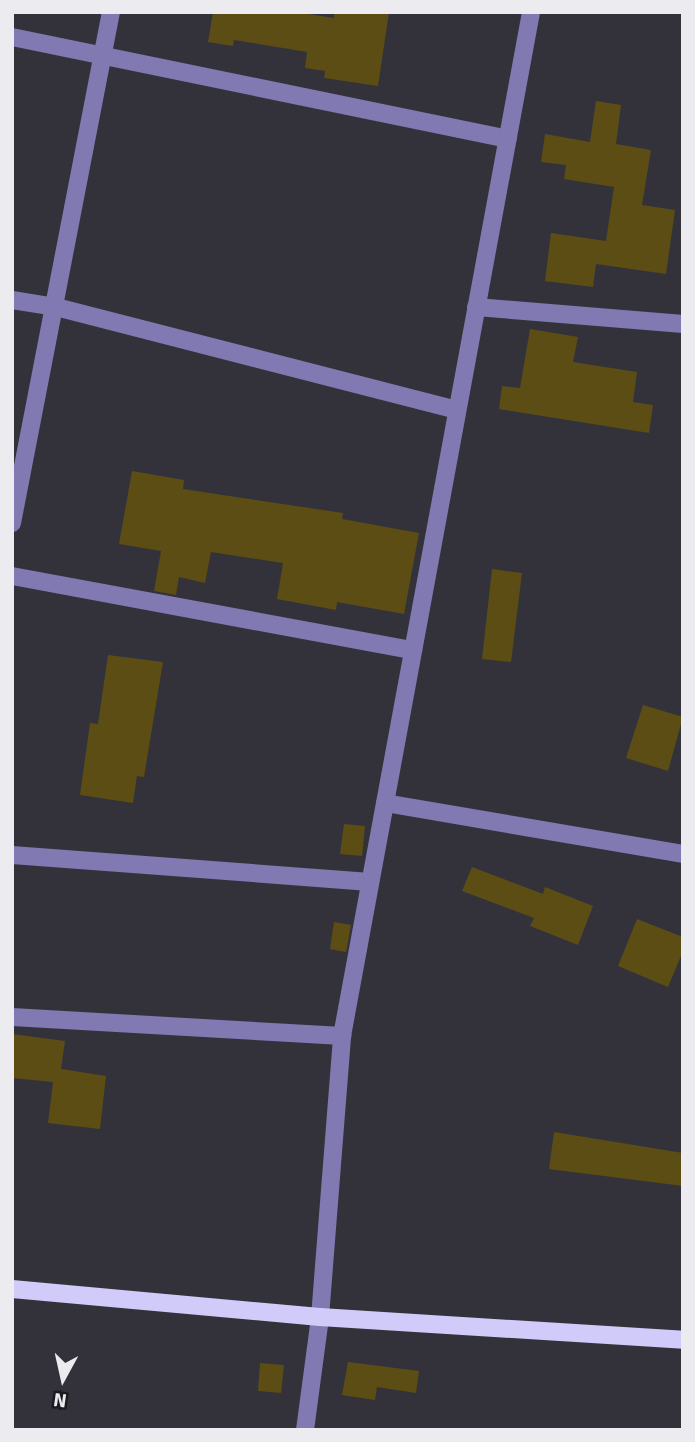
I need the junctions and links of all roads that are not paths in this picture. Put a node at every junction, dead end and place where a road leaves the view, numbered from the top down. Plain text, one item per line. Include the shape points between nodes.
1 (111, 12) edge
2 (531, 12) edge
3 (12, 37) edge
4 (107, 53) junction
5 (508, 139) junction
6 (12, 300) edge
7 (56, 307) junction
8 (476, 307) junction
9 (683, 324) edge
10 (457, 410) junction
11 (12, 523) edge
12 (12, 576) edge
13 (413, 650) junction
14 (385, 803) junction
15 (683, 853) edge
16 (12, 855) edge
17 (370, 882) junction
18 (12, 1017) edge
19 (342, 1036) junction
20 (12, 1289) edge
21 (320, 1317) junction
22 (683, 1340) edge
23 (305, 1430) edge

1 - 4 street
2 - 5 street
3 - 4 street
4 - 5 street
4 - 7 street
5 - 8 street
6 - 7 street
7 - 10 street
7 - 11 street
8 - 9 street
8 - 10 street
10 - 13 street
12 - 13 street
13 - 14 street
14 - 15 street
14 - 17 street
16 - 17 street
17 - 19 street
18 - 19 street
19 - 21 street
20 - 21 main road
21 - 22 main road
21 - 23 street

